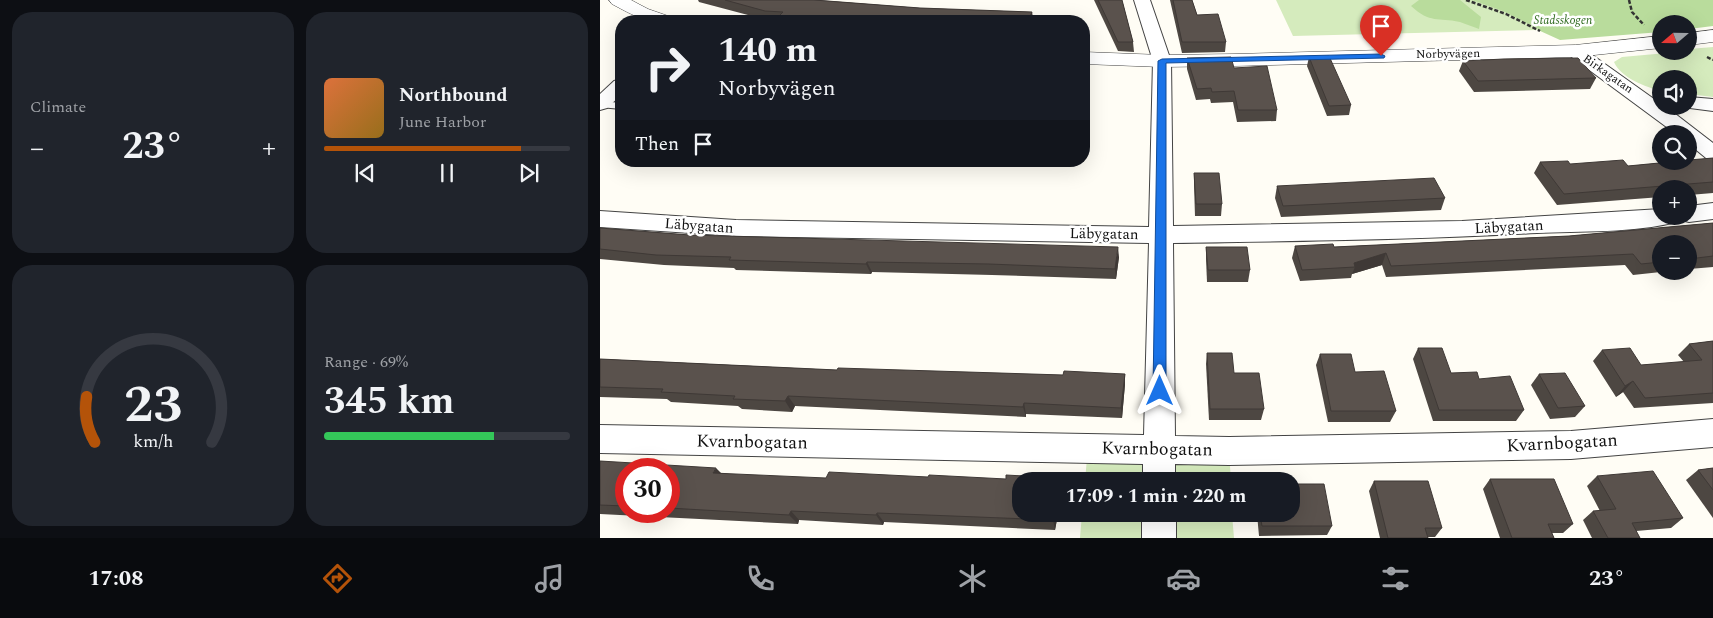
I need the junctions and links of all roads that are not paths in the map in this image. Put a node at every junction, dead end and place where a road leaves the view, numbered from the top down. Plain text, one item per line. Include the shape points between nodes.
1 (618, 0) edge
2 (1142, 0) edge
3 (648, 15) edge
4 (1713, 36) edge
5 (1652, 37) edge
6 (1698, 38) edge
7 (1575, 51) junction
8 (1090, 58) edge
9 (1162, 61) junction
10 (615, 90) edge
11 (1652, 99) edge
12 (600, 104) edge
13 (1697, 104) edge
14 (615, 105) edge
15 (1713, 105) edge
16 (1669, 115) edge
17 (1679, 125) edge
18 (1697, 140) edge
19 (1713, 153) edge
20 (1713, 211) edge
21 (1697, 213) edge
22 (1652, 218) edge
23 (600, 219) edge
24 (1160, 235) junction
25 (1713, 434) edge
26 (600, 439) edge
27 (1159, 450) junction
28 (1159, 472) edge
29 (1159, 522) edge
30 (1159, 538) edge

1 - 3 street
2 - 9 street
4 - 6 street
5 - 7 street, Norbyvägen
7 - 9 street, Norbyvägen
7 - 11 street, Birkagatan
8 - 9 street, Norbyvägen
9 - 24 street
10 - 12 street
12 - 14 lane
13 - 15 street
16 - 17 street, Birkagatan
18 - 19 street, Birkagatan
20 - 21 street
22 - 24 street, Läbygatan via 1462,229
23 - 24 street, Läbygatan via 736,228
24 - 27 street
25 - 27 street, Kvarnbogatan via 1571,444 1370,450
26 - 27 street, Kvarnbogatan
27 - 28 street
29 - 30 street

